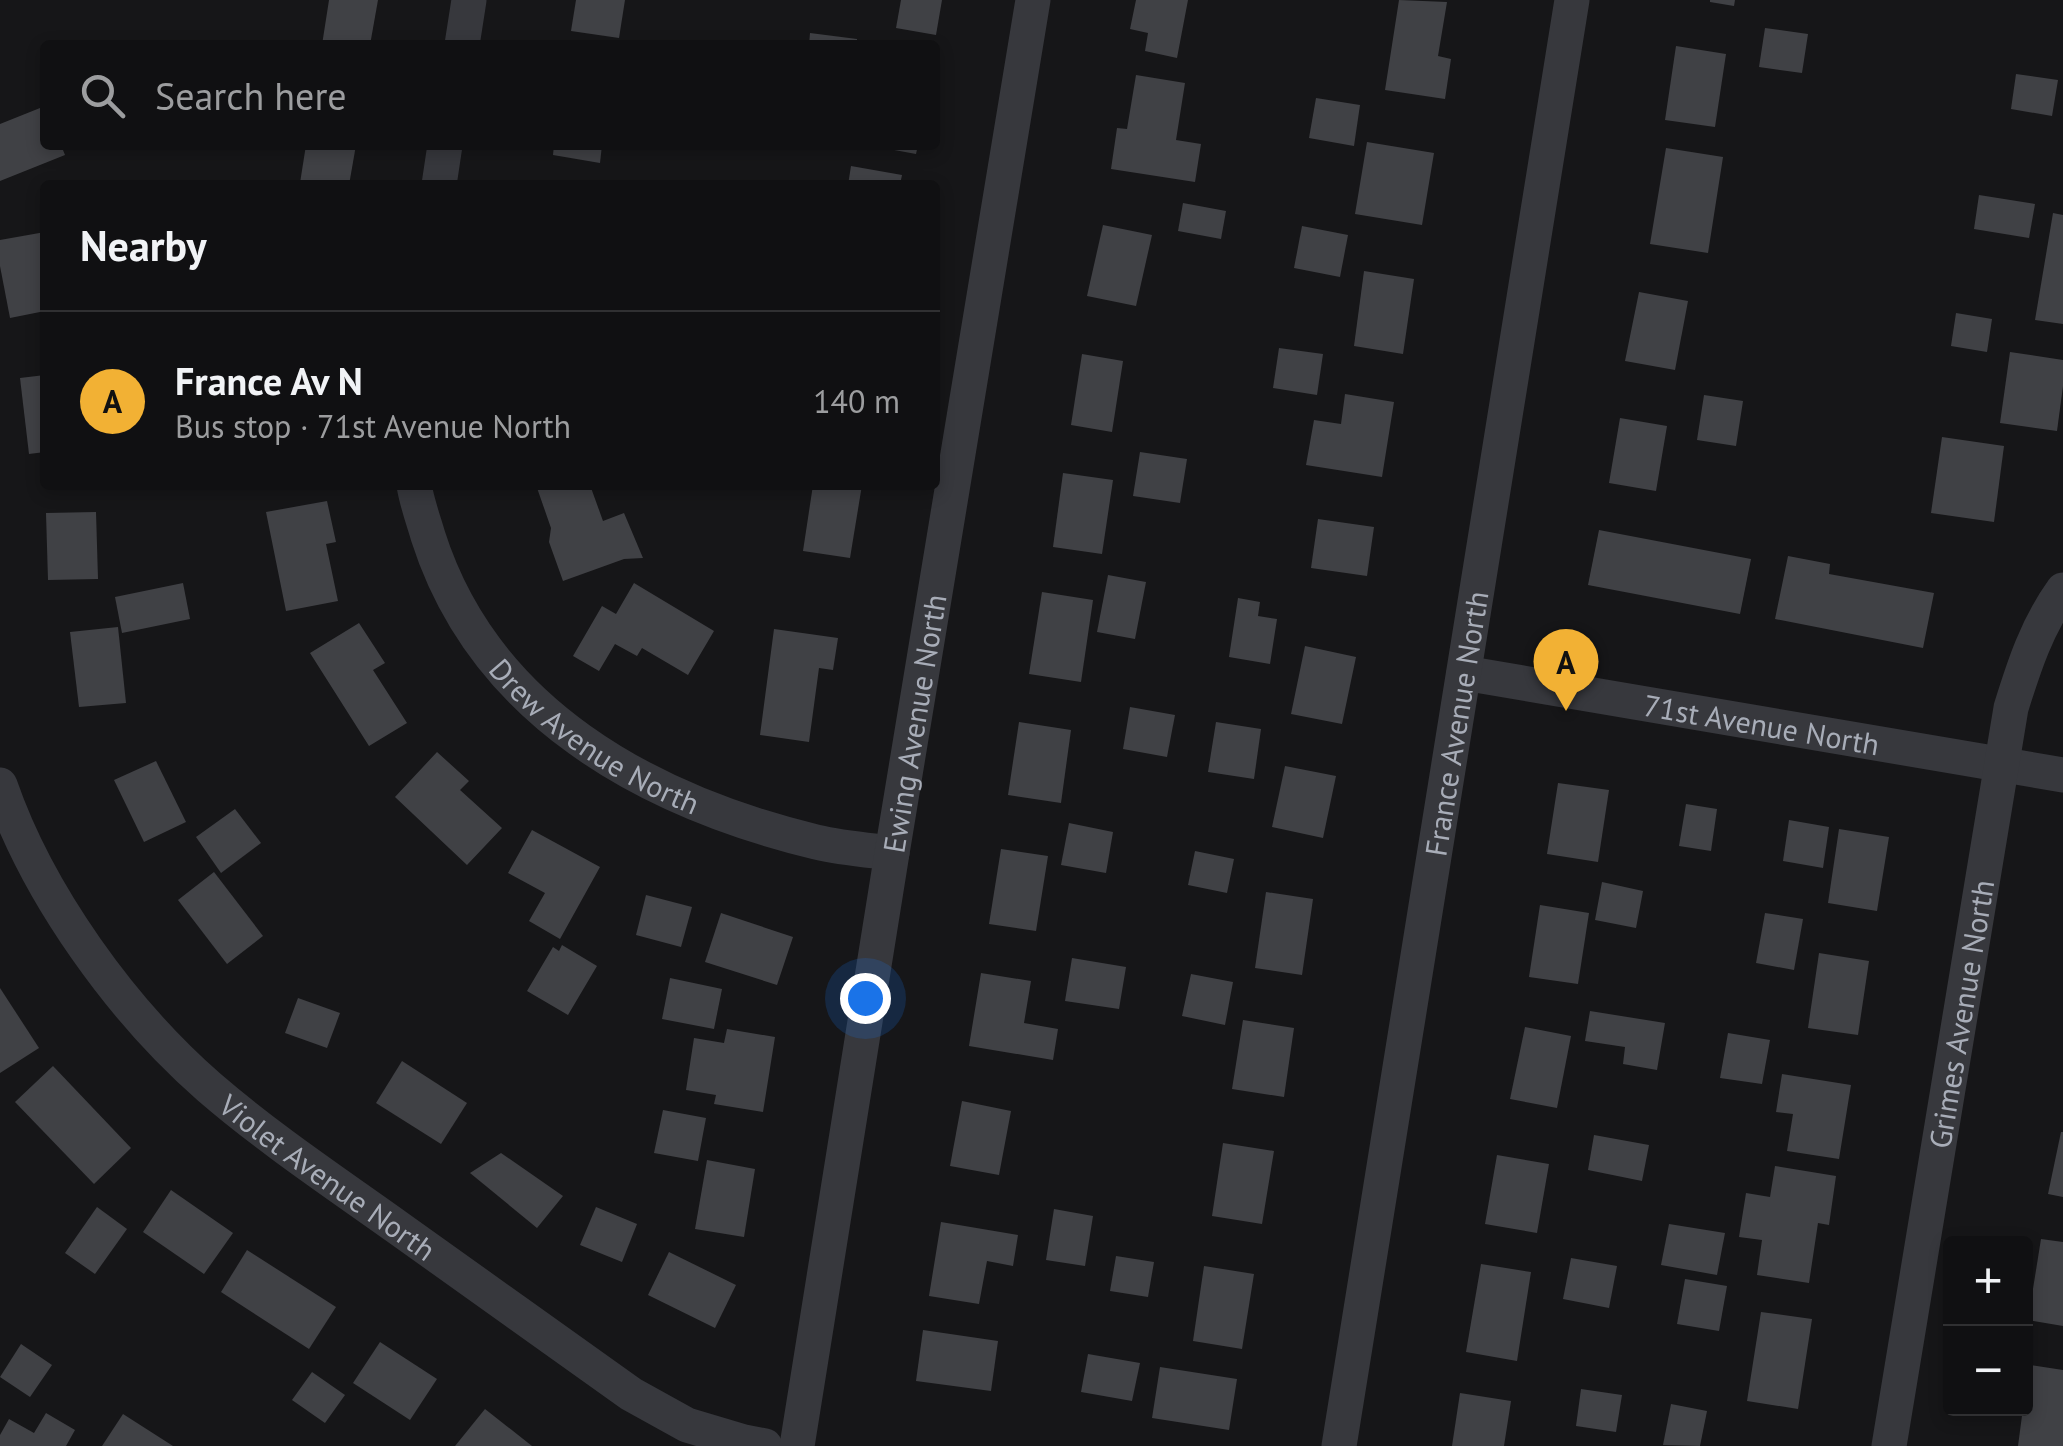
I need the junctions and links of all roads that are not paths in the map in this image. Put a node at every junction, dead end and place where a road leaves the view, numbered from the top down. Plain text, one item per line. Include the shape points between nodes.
1 (469, 0) edge
2 (1033, 0) edge
3 (1572, 0) edge
4 (463, 40) edge
5 (445, 150) edge
6 (440, 180) edge
7 (415, 490) edge
8 (2063, 590) edge
9 (1464, 673) junction
10 (2002, 764) junction
11 (2063, 775) edge
12 (0, 786) edge
13 (892, 853) junction
14 (765, 1446) edge
15 (797, 1446) edge
16 (1338, 1446) edge
17 (1889, 1446) edge

1 - 4 street
2 - 13 street, Ewing Avenue North
3 - 9 street, France Avenue North
5 - 6 street
7 - 13 street, Drew Avenue North via 438,566 470,629 514,684 566,732 646,781 730,817 820,843
8 - 10 street, Grimes Avenue North via 2027,658
9 - 10 street, 71st Avenue North
9 - 16 street, France Avenue North
10 - 11 street, 71st Avenue North
10 - 17 street, Grimes Avenue North
12 - 14 street, Violet Avenue North via 66,918 131,1008 208,1086 632,1394 687,1425
13 - 15 street, Ewing Avenue North

